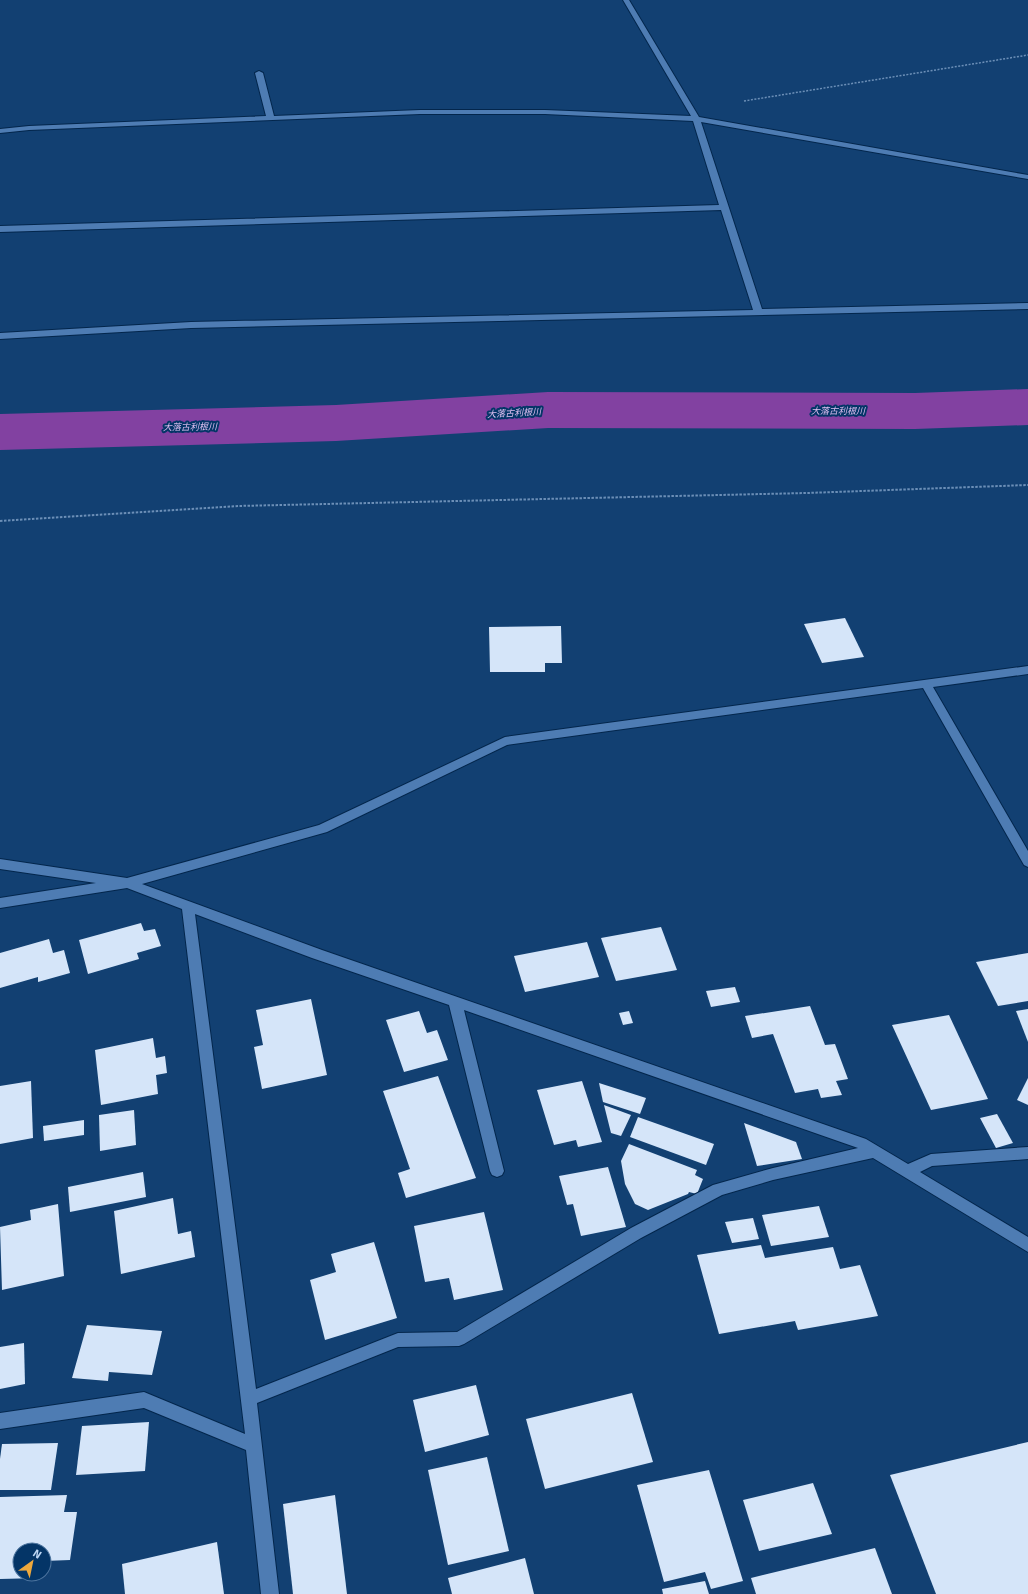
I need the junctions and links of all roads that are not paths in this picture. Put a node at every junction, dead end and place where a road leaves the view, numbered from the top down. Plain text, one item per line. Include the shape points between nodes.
1 (626, 0) edge
2 (259, 73) dead end
3 (271, 119) junction
4 (696, 119) junction
5 (0, 131) edge
6 (1028, 178) edge
7 (724, 207) junction
8 (0, 229) edge
9 (1028, 306) edge
10 (758, 312) junction
11 (0, 336) edge
12 (1028, 670) edge
13 (926, 684) junction
14 (1028, 862) edge
15 (0, 864) edge
16 (127, 883) junction
17 (0, 902) edge
18 (188, 905) junction
19 (455, 1002) junction
20 (874, 1151) junction
21 (1028, 1152) edge
22 (497, 1171) dead end
23 (907, 1172) junction
24 (1028, 1245) edge
25 (249, 1399) junction
26 (0, 1421) edge
27 (253, 1445) junction
28 (270, 1594) edge

1 - 4 street
2 - 3 street
3 - 4 street via 420,112 545,112
3 - 5 street
4 - 6 street
4 - 7 street
7 - 8 street
7 - 10 street
9 - 10 street
10 - 11 street via 192,325
12 - 13 street
13 - 14 street
13 - 16 street via 505,741 323,829
15 - 16 street
16 - 17 street
16 - 18 street
18 - 19 street via 317,954
18 - 25 street
19 - 20 street via 861,1143
19 - 22 street
20 - 23 street
20 - 25 street via 773,1174 718,1190 636,1234 459,1339 398,1340
21 - 23 street via 931,1160
23 - 24 street
25 - 27 street
26 - 27 street via 144,1400
27 - 28 street

